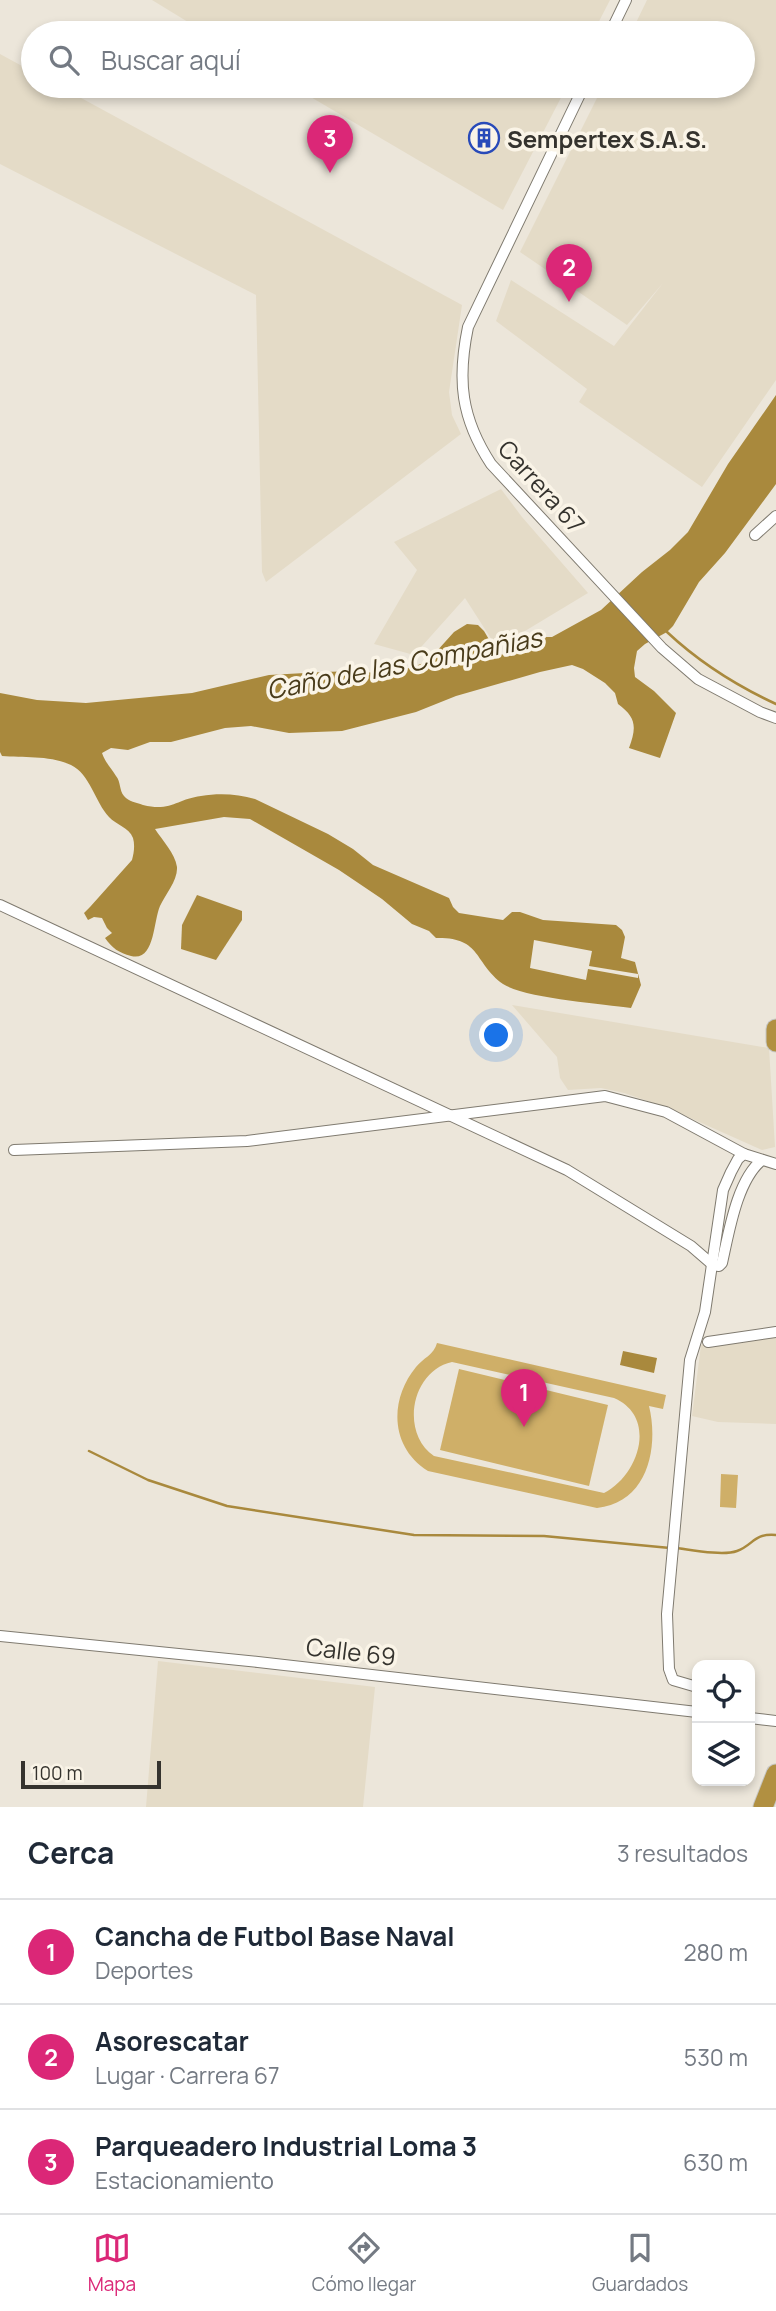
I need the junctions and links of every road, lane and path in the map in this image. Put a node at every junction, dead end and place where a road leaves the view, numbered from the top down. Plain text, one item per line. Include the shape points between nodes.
1 (626, 0) edge
2 (616, 21) edge
3 (578, 98) edge
4 (776, 516) edge
5 (755, 535) dead end
6 (776, 718) edge
7 (0, 905) edge
8 (776, 1030) edge
9 (776, 1042) edge
10 (452, 1115) junction
11 (14, 1150) dead end
12 (744, 1154) junction
13 (762, 1160) junction
14 (776, 1164) edge
15 (713, 1265) junction
16 (776, 1332) edge
17 (708, 1342) dead end
18 (0, 1636) edge
19 (692, 1686) edge
20 (692, 1711) edge
21 (755, 1719) edge
22 (776, 1721) edge
23 (776, 1774) edge
24 (763, 1807) edge

1 - 2 street
3 - 6 street, Carrera 67 via 468,327 461,383 472,429 491,464 662,648 698,679
4 - 5 street
7 - 10 street
8 - 9 highway
10 - 11 street via 247,1141
10 - 12 street via 605,1096 666,1112
10 - 15 street via 579,1177 691,1246
12 - 13 street
12 - 15 street via 723,1190
13 - 14 street
13 - 15 street via 750,1171 738,1198 722,1263
15 - 19 street via 690,1360 667,1614 669,1669 673,1680
16 - 17 street
18 - 20 street, Calle 69
21 - 22 street
23 - 24 highway

